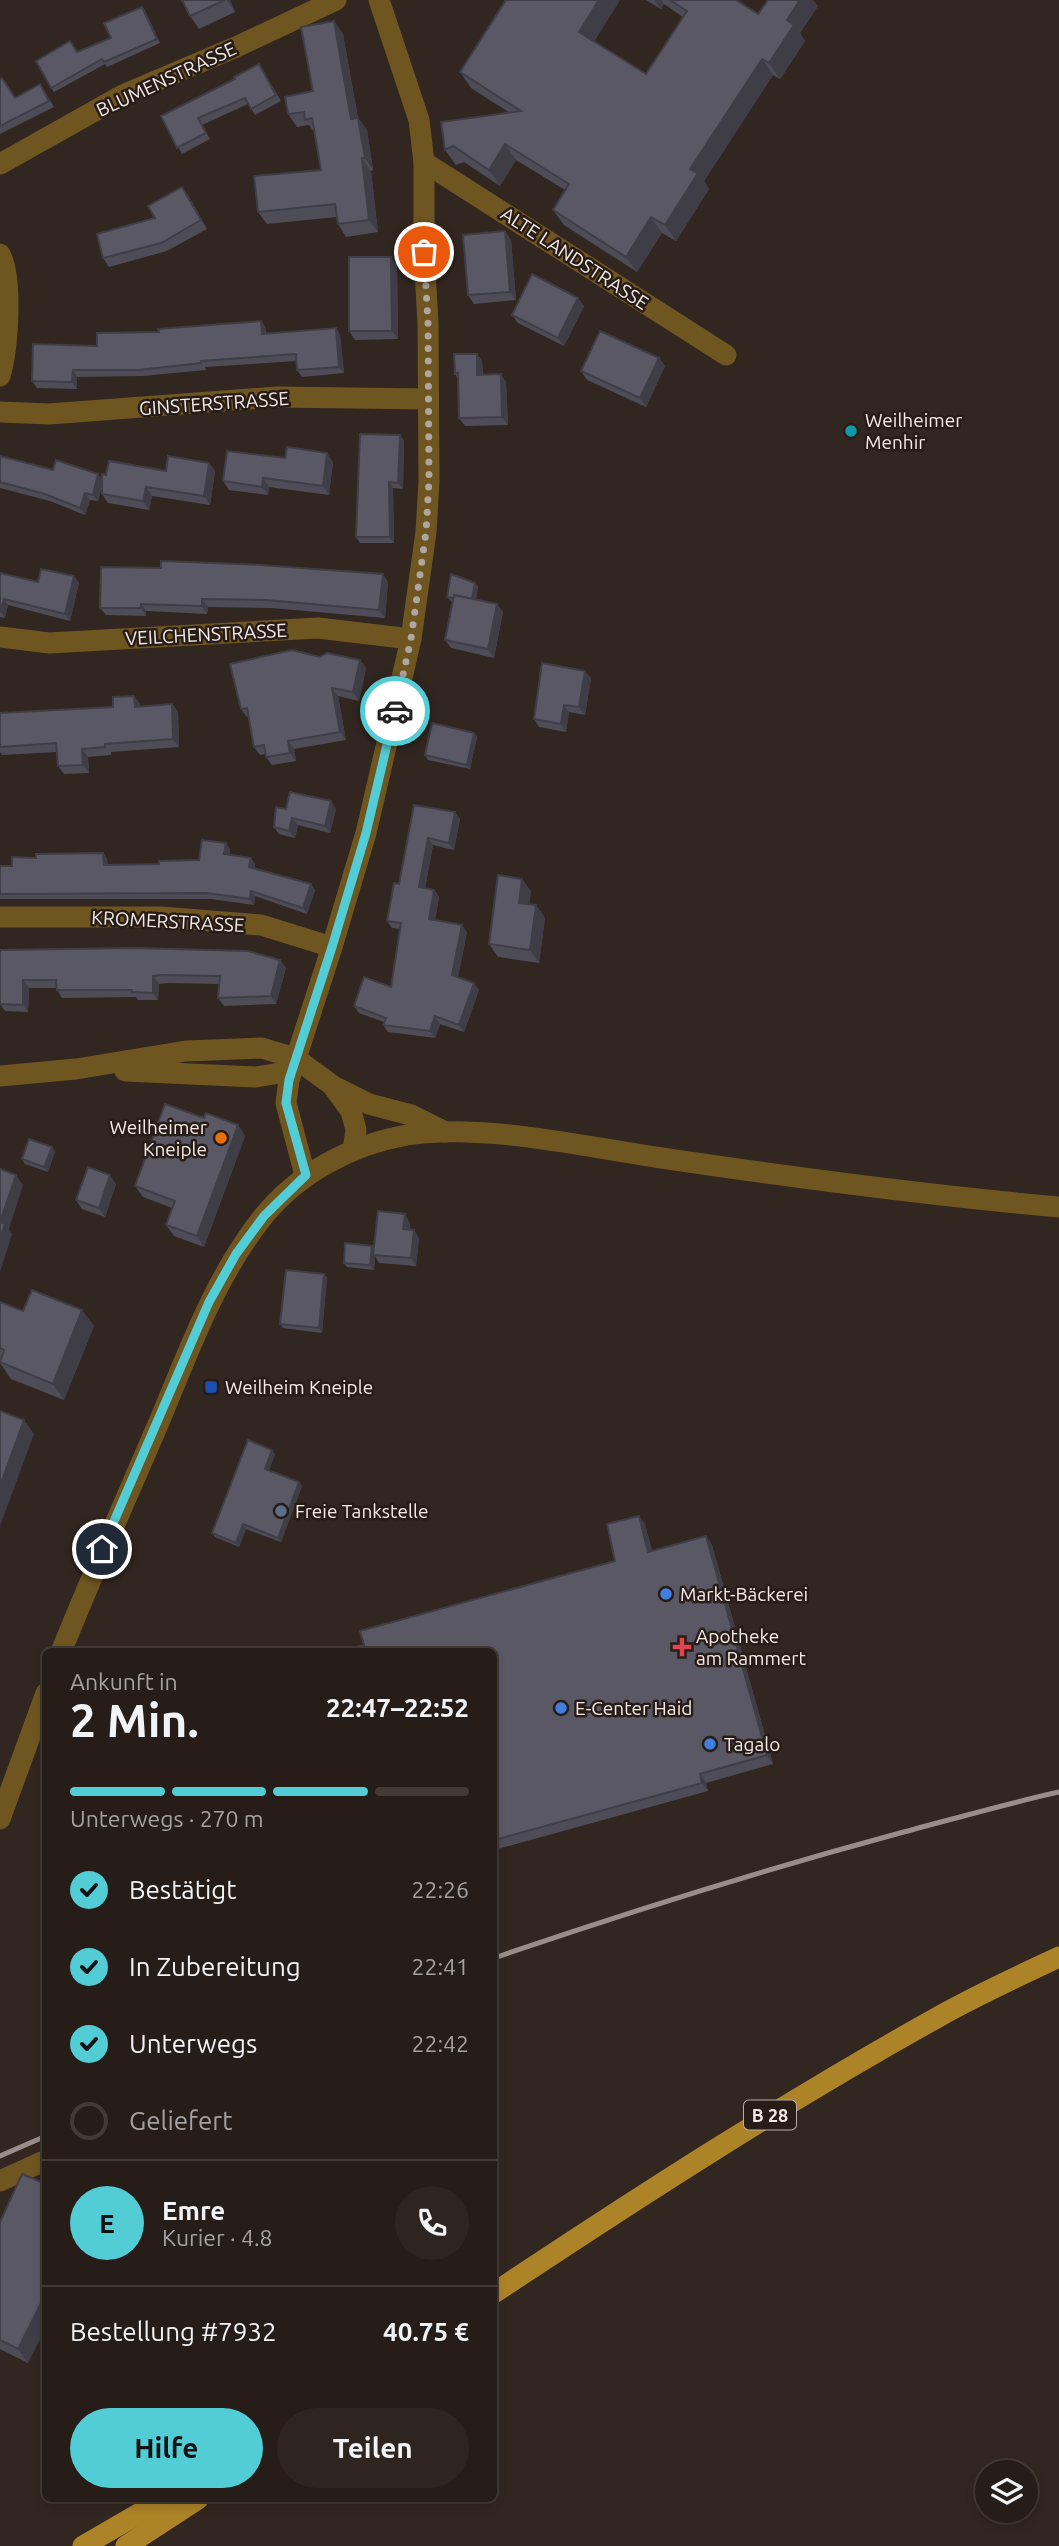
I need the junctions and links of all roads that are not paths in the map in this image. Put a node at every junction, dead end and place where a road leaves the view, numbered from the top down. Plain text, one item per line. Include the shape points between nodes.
1 (336, 0) edge
2 (379, 0) edge
3 (424, 162) junction
4 (0, 163) edge
5 (0, 254) edge
6 (726, 355) dead end
7 (0, 376) edge
8 (428, 400) junction
9 (0, 412) edge
10 (0, 637) edge
11 (411, 639) junction
12 (0, 917) edge
13 (332, 947) junction
14 (295, 1058) junction
15 (76, 1069) junction
16 (0, 1076) edge
17 (256, 1077) junction
18 (331, 1086) junction
19 (286, 1103) junction
20 (444, 1132) junction
21 (353, 1150) junction
22 (306, 1175) junction
23 (1059, 1207) edge
24 (63, 1648) edge
25 (42, 1704) edge
26 (0, 1818) edge
27 (1059, 1957) edge
28 (42, 2162) edge
29 (0, 2180) edge
30 (497, 2290) edge
31 (159, 2502) edge
32 (193, 2502) edge
33 (83, 2546) edge
34 (125, 2546) edge

1 - 4 street, BLUMENSTRASSE via 123,95
2 - 3 street via 419,120
3 - 6 street, ALTE LANDSTRASSE
3 - 8 street
5 - 7 street via 9,298
8 - 9 street, GINSTERSTRASSE via 277,397 49,414
8 - 11 street via 426,532
10 - 11 street, VEILCHENSTRASSE via 49,643 318,628
11 - 13 street via 366,833
12 - 13 street, KROMERSTRASSE via 161,917 261,925
13 - 14 street
14 - 15 street via 262,1048 186,1051
14 - 17 street via 279,1073
14 - 18 street
14 - 19 street
15 - 16 street
15 - 17 street
17 - 19 street
18 - 20 street
18 - 21 street via 351,1111 356,1130
19 - 22 street
20 - 21 street via 406,1135
20 - 23 street via 512,1136 827,1181
21 - 22 street
22 - 24 street via 264,1216 209,1302
25 - 26 street
27 - 30 main road, B 28 via 842,2071
28 - 29 street
31 - 33 main road
32 - 34 main road

